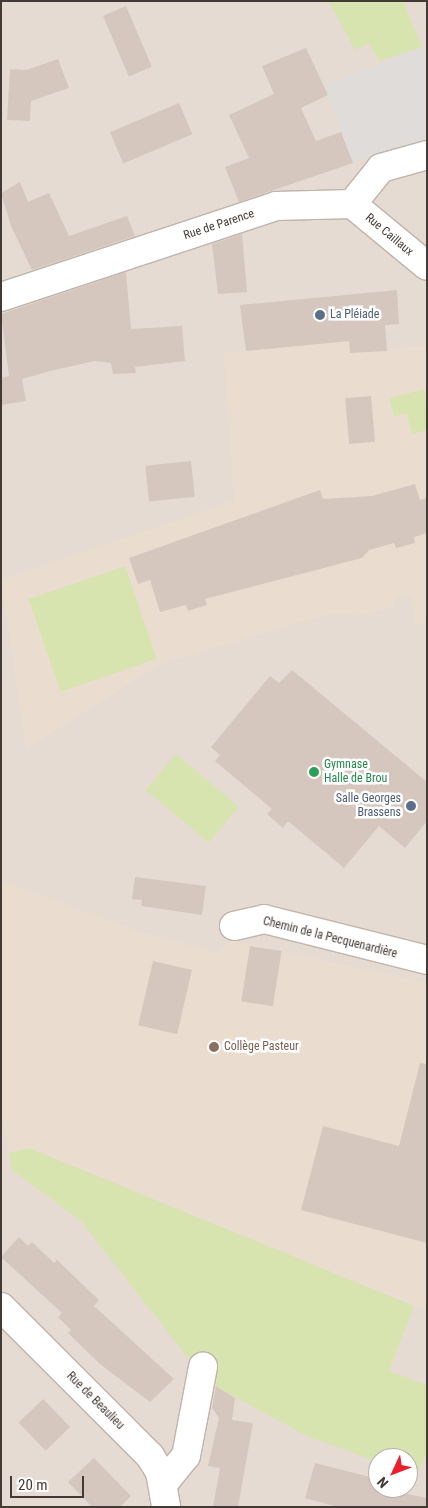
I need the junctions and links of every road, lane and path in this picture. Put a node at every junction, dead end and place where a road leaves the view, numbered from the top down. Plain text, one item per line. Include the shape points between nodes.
1 (427, 155) edge
2 (352, 204) junction
3 (427, 266) edge
4 (1, 297) edge
5 (234, 926) dead end
6 (427, 960) edge
7 (1, 1307) edge
8 (204, 1367) dead end
9 (165, 1496) edge

1 - 2 street via 381,168
2 - 3 street, Rue Caillaux
2 - 4 street, Rue de Parence via 276,206
5 - 6 street, Chemin de la Pecquenardière via 264,919
7 - 9 street, Rue de Beaulieu via 150,1456
8 - 9 street via 186,1456

